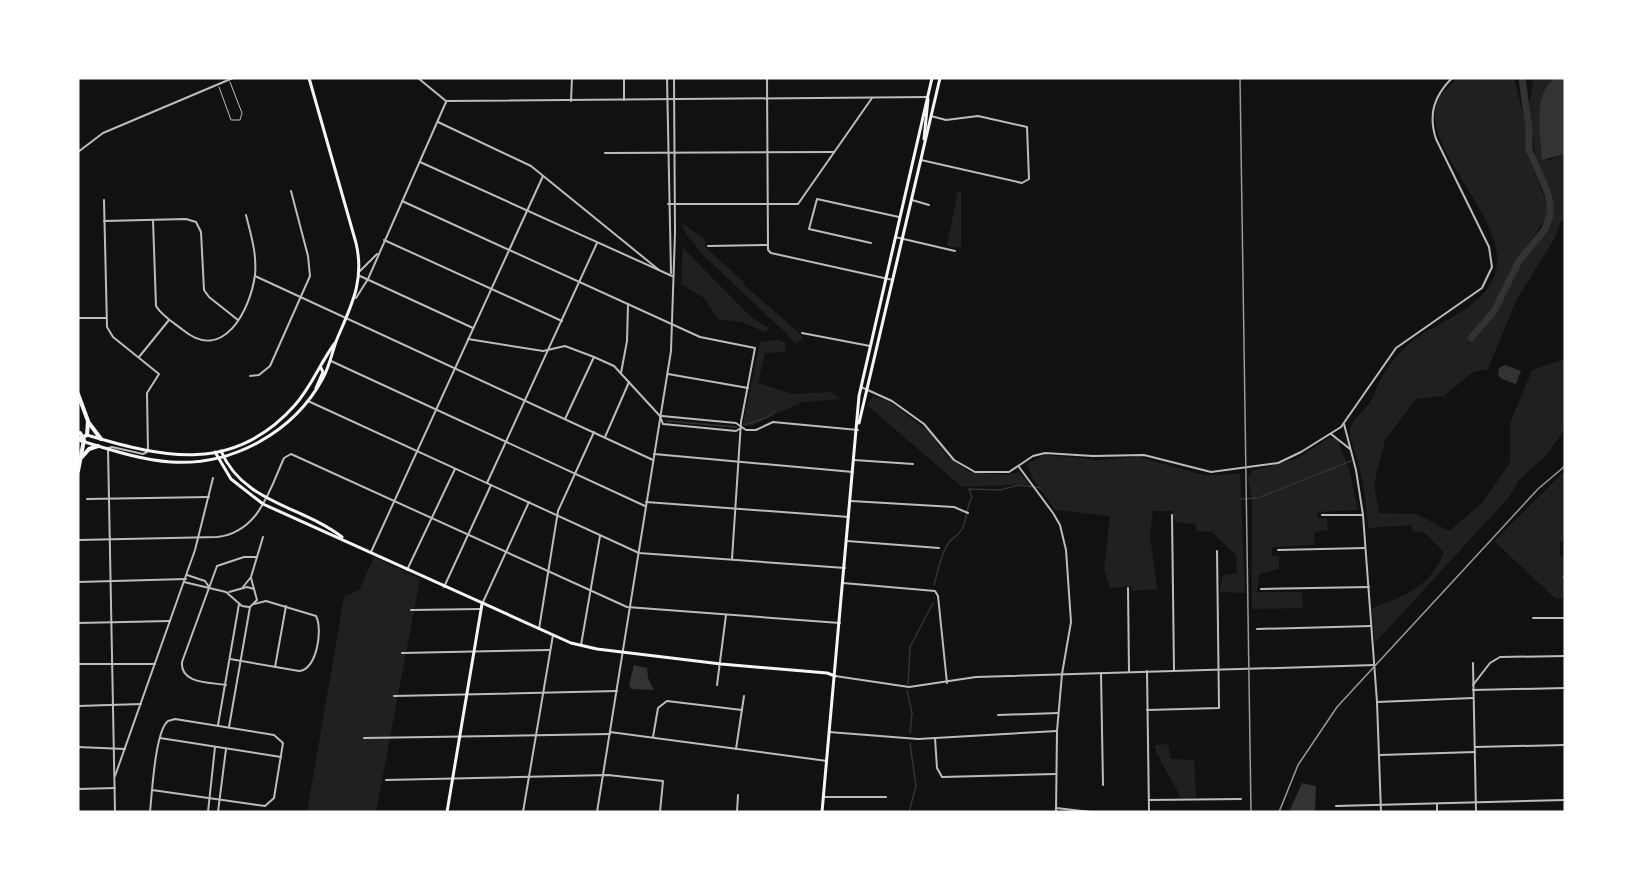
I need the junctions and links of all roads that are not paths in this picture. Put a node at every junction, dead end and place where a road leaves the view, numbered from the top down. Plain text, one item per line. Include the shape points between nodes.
1 (233, 78) edge
2 (309, 78) edge
3 (418, 78) edge
4 (572, 78) edge
5 (624, 78) edge
6 (668, 78) edge
7 (674, 78) edge
8 (767, 78) edge
9 (932, 78) edge
10 (940, 78) edge
11 (1452, 78) edge
12 (229, 80) junction
13 (218, 84) junction
14 (872, 98) junction
15 (928, 98) junction
16 (767, 99) junction
17 (624, 100) junction
18 (668, 100) junction
19 (674, 100) junction
20 (447, 101) junction
21 (571, 101) junction
22 (931, 116) junction
23 (438, 122) junction
24 (923, 150) junction
25 (78, 152) edge
26 (767, 152) junction
27 (834, 152) junction
28 (605, 153) dead end
29 (668, 153) junction
30 (675, 153) junction
31 (921, 160) junction
32 (420, 162) junction
33 (543, 176) junction
34 (291, 191) dead end
35 (104, 200) dead end
36 (912, 200) junction
37 (402, 201) junction
38 (768, 203) junction
39 (669, 204) junction
40 (675, 204) junction
41 (929, 205) dead end
42 (527, 210) junction
43 (246, 215) dead end
44 (900, 217) junction
45 (153, 220) junction
46 (104, 221) junction
47 (895, 237) junction
48 (902, 239) junction
49 (384, 240) junction
50 (597, 243) junction
51 (871, 243) dead end
52 (708, 246) dead end
53 (768, 246) junction
54 (509, 250) junction
55 (955, 251) dead end
56 (379, 252) junction
57 (360, 271) junction
58 (661, 272) junction
59 (255, 276) junction
60 (360, 276) junction
61 (672, 276) junction
62 (368, 279) junction
63 (885, 279) junction
64 (893, 280) junction
65 (579, 282) junction
66 (492, 289) junction
67 (302, 298) junction
68 (356, 298) junction
69 (628, 304) junction
70 (78, 318) edge
71 (106, 318) junction
72 (169, 319) junction
73 (347, 319) junction
74 (238, 320) junction
75 (562, 321) junction
76 (673, 325) junction
77 (473, 328) junction
78 (802, 333) dead end
79 (468, 339) junction
80 (336, 342) junction
81 (870, 346) junction
82 (548, 350) junction
83 (139, 357) junction
84 (594, 357) junction
85 (331, 362) junction
86 (321, 368) junction
87 (455, 368) junction
88 (621, 373) junction
89 (667, 374) junction
90 (250, 376) dead end
91 (630, 382) junction
92 (861, 387) junction
93 (748, 388) junction
94 (316, 389) junction
95 (868, 390) junction
96 (78, 394) edge
97 (308, 401) junction
98 (525, 401) junction
99 (435, 410) junction
100 (660, 416) junction
101 (565, 419) junction
102 (88, 421) junction
103 (1344, 424) junction
104 (741, 428) junction
105 (858, 430) junction
106 (594, 432) junction
107 (79, 433) edge
108 (1331, 434) junction
109 (605, 437) junction
110 (85, 438) junction
111 (101, 439) junction
112 (78, 440) edge
113 (506, 442) junction
114 (98, 446) junction
115 (108, 448) junction
116 (1351, 450) junction
117 (221, 451) junction
118 (416, 451) junction
119 (147, 452) junction
120 (214, 452) junction
121 (654, 454) junction
122 (224, 457) junction
123 (81, 458) junction
124 (217, 459) junction
125 (653, 460) junction
126 (854, 460) junction
127 (739, 462) junction
128 (913, 464) dead end
129 (1019, 467) junction
130 (455, 468) junction
131 (78, 471) edge
132 (853, 472) junction
133 (574, 474) junction
134 (213, 478) dead end
135 (487, 483) junction
136 (491, 485) junction
137 (209, 496) junction
138 (109, 498) junction
139 (266, 498) junction
140 (87, 499) dead end
141 (394, 501) junction
142 (851, 501) junction
143 (528, 502) junction
144 (646, 502) junction
145 (263, 504) junction
146 (645, 506) junction
147 (736, 508) junction
148 (968, 513) dead end
149 (558, 515) junction
150 (1172, 515) dead end
151 (1363, 515) junction
152 (1322, 516) dead end
153 (849, 517) junction
154 (432, 518) junction
155 (468, 535) junction
156 (600, 535) junction
157 (263, 537) dead end
158 (199, 538) junction
159 (110, 539) junction
160 (78, 540) edge
161 (346, 540) junction
162 (847, 542) junction
163 (939, 548) dead end
164 (1366, 548) junction
165 (1278, 550) dead end
166 (1217, 551) dead end
167 (370, 552) junction
168 (506, 552) junction
169 (639, 553) junction
170 (256, 557) junction
171 (732, 559) junction
172 (844, 568) junction
173 (407, 570) junction
174 (548, 571) junction
175 (251, 577) junction
176 (186, 579) junction
177 (111, 581) junction
178 (78, 582) edge
179 (843, 583) junction
180 (1369, 586) junction
181 (209, 587) junction
182 (444, 587) junction
183 (241, 588) junction
184 (1128, 588) dead end
185 (254, 589) junction
186 (1260, 589) dead end
187 (590, 591) junction
188 (226, 592) junction
189 (256, 593) junction
190 (266, 601) junction
191 (238, 603) junction
192 (254, 604) junction
193 (286, 606) junction
194 (250, 607) junction
195 (481, 607) junction
196 (631, 608) junction
197 (411, 610) dead end
198 (726, 615) junction
199 (1533, 618) dead end
200 (1565, 618) edge
201 (170, 621) junction
202 (112, 622) junction
203 (78, 623) edge
204 (840, 623) junction
205 (1371, 626) junction
206 (1257, 628) dead end
207 (539, 629) junction
208 (553, 635) junction
209 (581, 645) junction
210 (549, 650) junction
211 (473, 652) junction
212 (624, 652) junction
213 (402, 653) dead end
214 (1565, 656) edge
215 (230, 659) junction
216 (240, 661) junction
217 (1473, 663) dead end
218 (78, 664) edge
219 (112, 664) junction
220 (155, 664) junction
221 (721, 664) junction
222 (1375, 665) junction
223 (275, 667) junction
224 (1220, 669) junction
225 (1174, 670) junction
226 (1147, 671) junction
227 (1129, 672) junction
228 (1101, 673) junction
229 (1062, 674) junction
230 (835, 676) junction
231 (947, 683) junction
232 (225, 685) junction
233 (717, 685) dead end
234 (1473, 685) junction
235 (1565, 688) edge
236 (1473, 690) junction
237 (617, 691) junction
238 (542, 693) junction
239 (466, 694) junction
240 (394, 696) dead end
241 (744, 696) dead end
242 (1473, 698) junction
243 (1377, 702) junction
244 (141, 704) junction
245 (113, 705) junction
246 (78, 706) edge
247 (742, 710) junction
248 (1147, 710) junction
249 (1058, 713) junction
250 (998, 715) dead end
251 (218, 725) junction
252 (229, 727) junction
253 (1057, 731) junction
254 (829, 732) junction
255 (610, 733) junction
256 (536, 735) junction
257 (459, 737) junction
258 (160, 738) junction
259 (364, 738) dead end
260 (653, 738) junction
261 (935, 738) junction
262 (1565, 745) edge
263 (78, 747) edge
264 (114, 747) junction
265 (215, 747) junction
266 (1475, 747) junction
267 (124, 749) junction
268 (226, 749) junction
269 (736, 749) junction
270 (1475, 752) junction
271 (1380, 755) junction
272 (281, 757) junction
273 (827, 761) junction
274 (1055, 774) junction
275 (115, 776) junction
276 (603, 776) junction
277 (528, 778) junction
278 (452, 779) junction
279 (386, 780) dead end
280 (1103, 785) dead end
281 (115, 788) junction
282 (78, 789) edge
283 (152, 790) junction
284 (738, 795) dead end
285 (823, 797) junction
286 (886, 797) dead end
287 (209, 798) junction
288 (1241, 799) dead end
289 (220, 800) junction
290 (1149, 800) junction
291 (1565, 800) edge
292 (1476, 802) junction
293 (1437, 804) junction
294 (1381, 805) junction
295 (1336, 806) dead end
296 (1056, 810) edge
297 (1080, 811) edge
298 (115, 812) edge
299 (150, 812) edge
300 (208, 812) edge
301 (218, 812) edge
302 (447, 812) edge
303 (523, 812) edge
304 (597, 812) edge
305 (660, 812) edge
306 (737, 812) edge
307 (822, 812) edge
308 (1091, 812) edge
309 (1149, 812) edge
310 (1381, 812) edge
311 (1437, 812) edge
312 (1476, 812) edge

1 - 12 street
2 - 57 main road via 356,243
3 - 20 street
4 - 21 street
5 - 17 street
6 - 18 street
7 - 19 street
8 - 16 street
9 - 15 main road
10 - 22 main road
11 - 103 street via 1434,103 1433,131 1489,247 1491,272 1477,292 1396,348
12 - 13 street
12 - 13 lane via 242,113 240,120 231,120
13 - 25 street via 103,133
14 - 15 street
14 - 16 street
14 - 27 street
15 - 24 main road
15 - 44 main road
16 - 19 street
16 - 26 street
17 - 18 street
17 - 21 street
18 - 19 street
18 - 29 street
19 - 30 street
20 - 21 street
20 - 23 street
22 - 24 main road
22 - 31 street via 946,120 978,116 1027,127 1026,183
23 - 32 street
23 - 33 street via 526,163
24 - 31 main road
26 - 27 street
26 - 30 street
26 - 38 street
27 - 38 street via 798,204
28 - 29 street
29 - 30 street
29 - 39 street
30 - 40 street
31 - 36 main road
32 - 37 street
32 - 42 street
33 - 42 street
33 - 58 street
34 - 67 street via 310,262 309,283
35 - 46 street
36 - 41 street
36 - 48 main road
37 - 49 street
37 - 54 street
38 - 40 street
38 - 53 street
39 - 40 street
39 - 61 street
40 - 61 street
42 - 50 street
42 - 54 street
43 - 59 street via 254,246
44 - 47 main road
44 - 51 street via 817,199 809,230
45 - 46 street
45 - 72 street via 154,300
45 - 74 street via 186,219 198,224 204,290
46 - 71 street
47 - 48 street
47 - 63 main road
48 - 55 street
48 - 64 main road
49 - 56 street
49 - 66 street
50 - 58 street
50 - 65 street
52 - 53 street
53 - 63 street via 771,253
54 - 65 street
54 - 66 street
56 - 57 street
56 - 62 street
57 - 60 main road
58 - 61 street
59 - 67 street
59 - 74 street
60 - 62 street
60 - 68 main road
61 - 76 street
62 - 68 street
62 - 77 street
63 - 64 street
63 - 81 main road
64 - 95 main road
65 - 69 street
65 - 75 street
66 - 75 street
66 - 77 street
67 - 73 street
67 - 90 street via 270,366 259,375
68 - 73 main road
69 - 76 street
69 - 88 street
70 - 71 street
71 - 83 street via 113,337
72 - 74 street via 201,342 227,334
72 - 83 street
73 - 80 main road
73 - 87 street
75 - 82 street
76 - 89 street
76 - 93 street via 703,339 754,347
77 - 79 street
78 - 81 street
79 - 82 street via 511,348
79 - 87 street
80 - 85 main road
80 - 86 main road
81 - 92 main road
82 - 84 street via 565,346
82 - 98 street
83 - 119 street via 159,374 147,393
84 - 88 street
84 - 101 street
85 - 94 main road
85 - 99 street
86 - 94 main road
86 - 117 main road via 304,394 277,422 255,437
87 - 98 street
87 - 99 street
88 - 91 street
89 - 93 street
89 - 100 street
91 - 100 street
91 - 109 street
92 - 95 street
92 - 105 main road
93 - 104 street
94 - 97 main road
95 - 105 main road
95 - 129 street via 892,401 924,424 948,455 964,468 992,473
96 - 102 highway
97 - 118 street
97 - 122 main road via 273,434
98 - 101 street
98 - 113 street
99 - 113 street
99 - 118 street
100 - 104 street via 736,423
100 - 104 street via 663,424 736,431
100 - 121 street
101 - 106 street
102 - 110 highway
102 - 111 highway
103 - 108 street
103 - 116 street
104 - 105 street via 756,430 777,422
104 - 127 street
105 - 126 main road
106 - 109 street
106 - 133 street
107 - 110 highway
108 - 116 street
108 - 129 street via 1284,461 1246,468 1204,472 1144,455 1045,453 1033,456
109 - 125 street
110 - 111 main road
110 - 112 highway
110 - 114 main road
110 - 123 highway
111 - 119 main road
113 - 133 street
113 - 135 street
114 - 115 main road
114 - 123 highway
115 - 119 street
115 - 124 main road via 168,462
115 - 138 street
116 - 151 street
117 - 120 main road
117 - 122 main road
118 - 130 street
118 - 141 street
119 - 120 main road via 180,456
120 - 124 main road
121 - 125 street
121 - 127 street
122 - 124 main road
122 - 139 main road via 241,481
123 - 131 highway
124 - 145 main road via 235,484
125 - 144 street
126 - 128 street
126 - 132 main road
127 - 132 street
127 - 147 street
129 - 229 street via 1045,501 1064,537 1071,622
130 - 135 street
130 - 154 street
132 - 142 main road
133 - 146 street
133 - 149 street
134 - 137 street
135 - 136 street
136 - 143 street
136 - 155 street
137 - 138 street
137 - 158 street
138 - 140 street
138 - 159 street
139 - 141 street via 288,454
139 - 145 street
139 - 161 main road
141 - 154 street
141 - 167 street
142 - 148 street via 954,507
142 - 153 main road
143 - 149 street
143 - 168 street
144 - 146 street
144 - 147 street
145 - 158 street via 253,520 239,531
145 - 161 main road
146 - 169 street
147 - 153 street
147 - 171 street
149 - 156 street
149 - 174 street
150 - 225 street
151 - 152 street
151 - 164 street
153 - 162 main road
154 - 155 street
154 - 173 street
155 - 168 street
155 - 182 street
156 - 169 street
156 - 187 street
157 - 170 street
158 - 159 street
158 - 176 street
159 - 160 street
159 - 177 street
161 - 167 main road
162 - 163 street
162 - 172 main road
164 - 165 street
164 - 180 street
166 - 224 street
167 - 173 main road
168 - 174 street
168 - 195 street
169 - 171 street
169 - 196 street
170 - 175 street
170 - 181 street via 222,562
171 - 172 street
172 - 179 main road
173 - 182 main road
174 - 187 street
174 - 207 street
175 - 183 street
175 - 185 street
176 - 177 street
176 - 181 street via 202,588
176 - 181 street via 205,581
176 - 201 street
177 - 178 street
177 - 202 street
179 - 204 main road
179 - 231 street via 931,590 938,596
180 - 186 street
180 - 205 street
181 - 188 street
181 - 232 street via 182,669 188,678
182 - 195 main road
183 - 185 street
183 - 188 street
183 - 191 street
184 - 227 street
185 - 189 street
187 - 196 street
187 - 209 street
188 - 191 street
189 - 190 street
189 - 192 street
190 - 192 street
190 - 193 street
191 - 194 street
191 - 215 street
192 - 194 street
193 - 223 street
193 - 223 street via 318,618 313,660 302,671
194 - 216 street
195 - 197 street
195 - 207 main road
195 - 211 main road
196 - 198 street
196 - 212 street
198 - 204 street
198 - 221 street
199 - 200 street
201 - 202 street
201 - 220 street
202 - 203 street
202 - 219 street
204 - 230 main road
205 - 206 street
205 - 222 street
207 - 208 main road
208 - 209 main road
208 - 210 street
209 - 212 main road
210 - 211 street
210 - 238 street
211 - 213 street
211 - 239 main road
212 - 221 main road
212 - 237 street
214 - 234 street via 1500,657 1490,663
215 - 216 street
215 - 232 street
216 - 223 street
216 - 252 street
217 - 234 street
218 - 219 street
219 - 220 street
219 - 245 street
220 - 244 street
221 - 230 main road
221 - 233 street
222 - 224 street
222 - 243 street
224 - 225 street
224 - 248 street via 1219,708
225 - 226 street
226 - 227 street
226 - 248 street
227 - 228 street
228 - 229 street
228 - 280 street
229 - 231 street via 976,677
229 - 249 street
230 - 231 street via 909,687
230 - 254 main road
232 - 251 street
234 - 236 street
235 - 236 street
236 - 242 street
237 - 238 street
237 - 255 street
238 - 239 street
238 - 256 street
239 - 240 street
239 - 257 main road
241 - 247 street
242 - 243 street
242 - 266 street
243 - 271 street
244 - 245 street
244 - 267 street
245 - 246 street
245 - 264 street
247 - 260 street via 663,703 657,712
247 - 269 street
248 - 290 street
249 - 250 street
249 - 253 street
251 - 252 street
251 - 258 street via 175,719 166,722
252 - 272 street via 280,738
253 - 261 street
253 - 274 street
254 - 261 street
254 - 273 main road
255 - 256 street
255 - 260 street
255 - 276 street
256 - 257 street
256 - 277 street
257 - 259 street
257 - 278 main road
258 - 265 street
258 - 283 street
260 - 269 street
261 - 274 street via 937,768 942,777
262 - 266 street
263 - 264 street
264 - 267 street
264 - 275 street
265 - 268 street
265 - 287 street
266 - 270 street
267 - 275 street
268 - 272 street
268 - 289 street
269 - 273 street
270 - 271 street
270 - 292 street
271 - 294 street
272 - 289 street via 270,804
273 - 285 main road
274 - 296 street
275 - 281 street
276 - 277 street
276 - 304 street
276 - 305 street via 663,781
277 - 278 street
277 - 303 street
278 - 279 street
278 - 302 main road
281 - 282 street
281 - 298 street
283 - 287 street
283 - 299 street
284 - 306 street
285 - 286 street
285 - 307 main road
287 - 289 street
287 - 300 street
288 - 290 street
289 - 301 street
290 - 309 street
291 - 292 street
292 - 293 street
292 - 312 street
293 - 294 street
293 - 311 street
294 - 295 street
294 - 310 street
296 - 297 street
297 - 308 street

